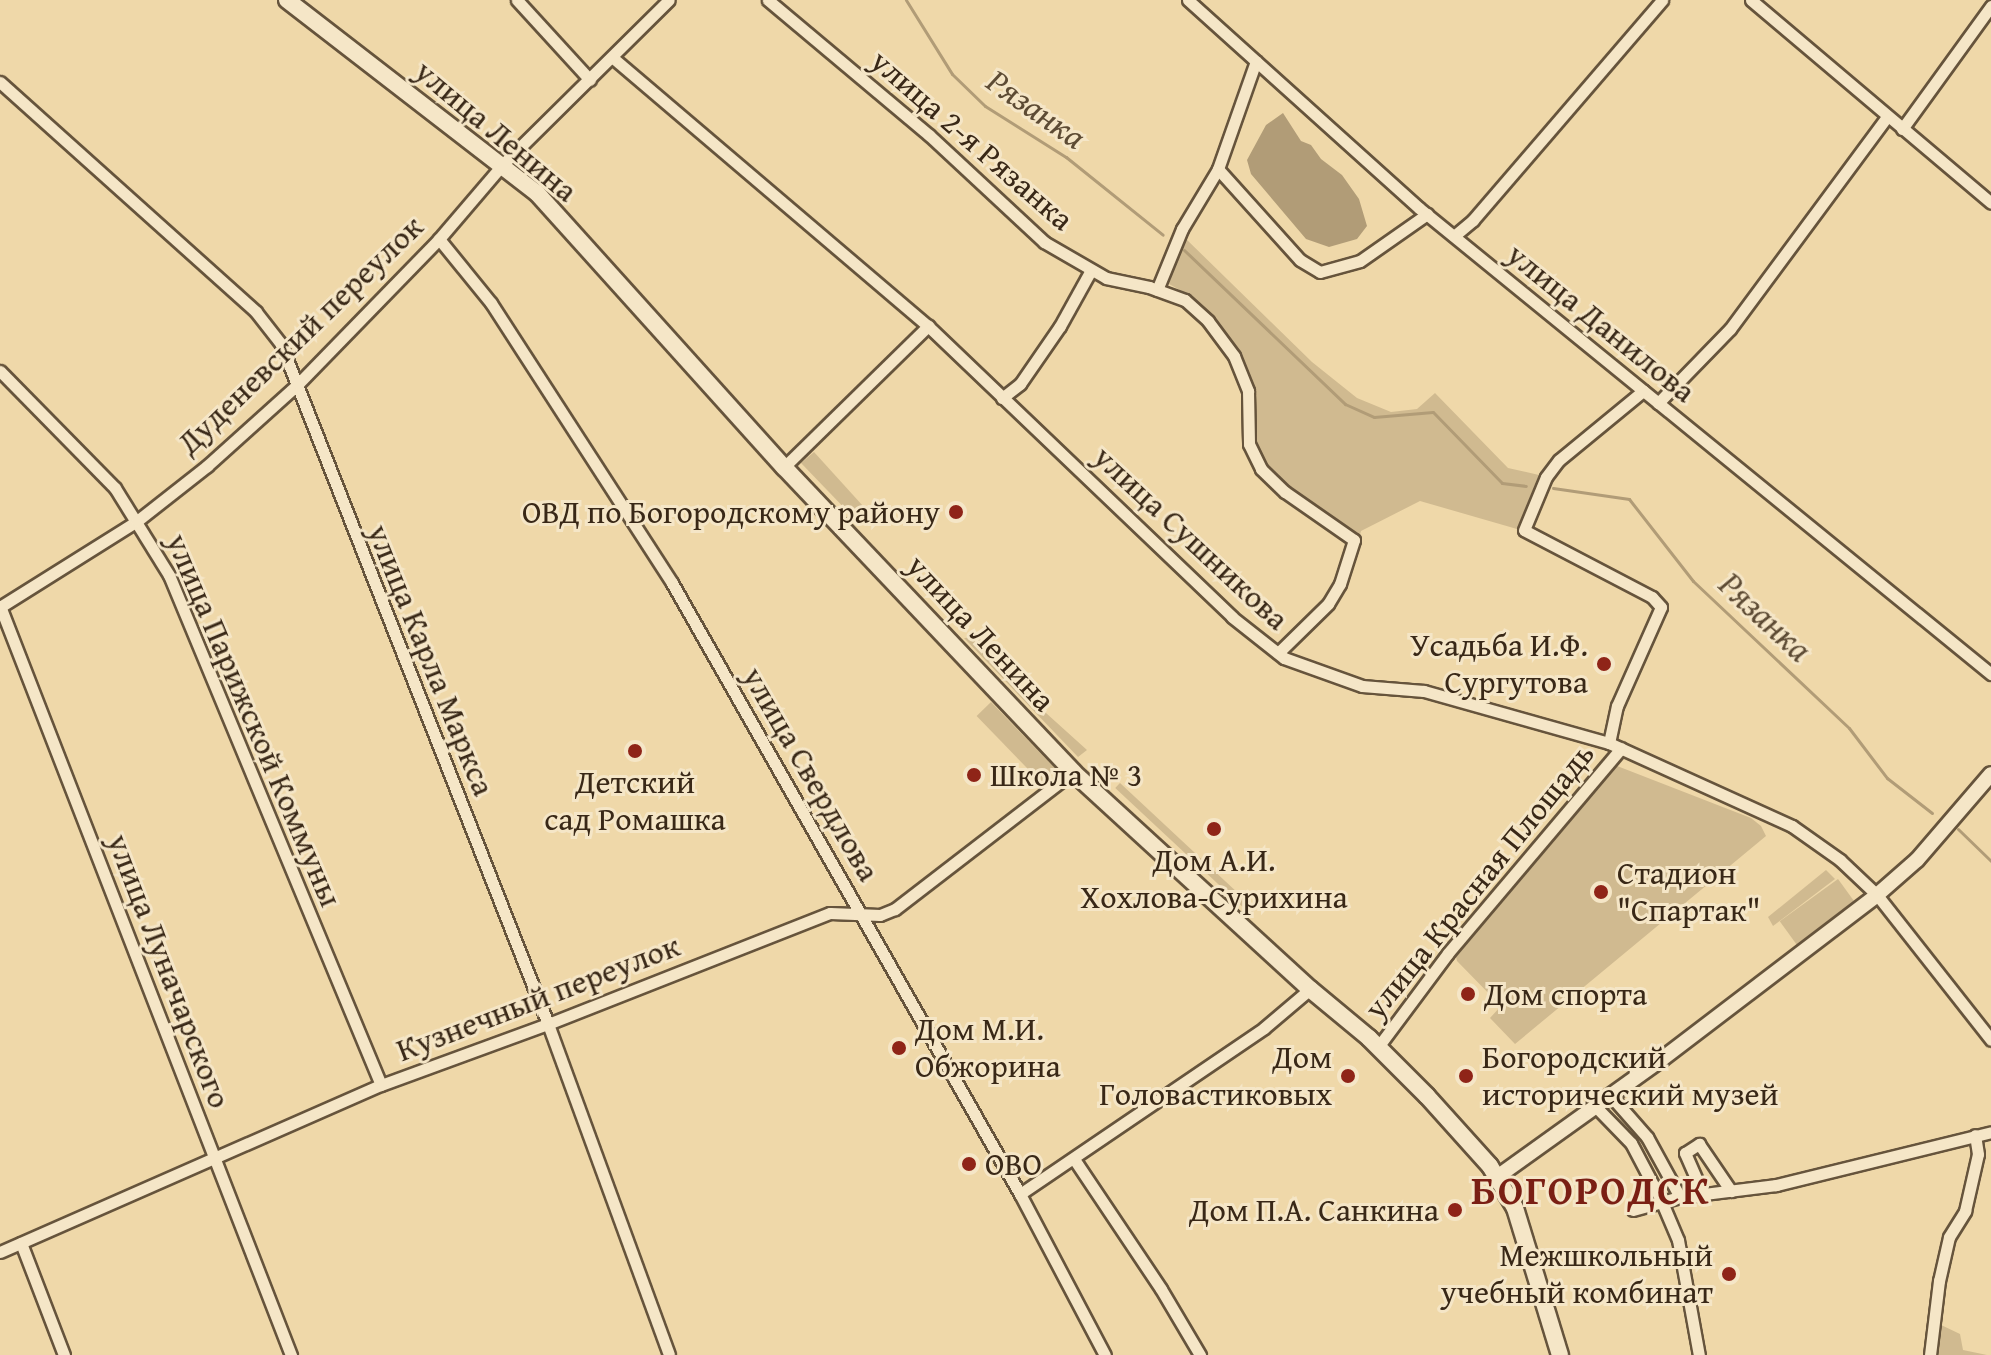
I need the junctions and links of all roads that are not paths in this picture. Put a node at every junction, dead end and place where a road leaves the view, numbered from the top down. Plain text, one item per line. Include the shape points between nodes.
1 (287, 0) edge
2 (517, 0) edge
3 (669, 0) edge
4 (768, 0) edge
5 (1188, 0) edge
6 (1662, 0) edge
7 (1751, 0) edge
8 (1991, 6) edge
9 (613, 58) junction
10 (1256, 61) junction
11 (590, 80) junction
12 (0, 82) edge
13 (1887, 117) junction
14 (1902, 129) junction
15 (503, 164) junction
16 (1218, 169) junction
17 (1991, 203) edge
18 (1427, 214) junction
19 (1454, 236) junction
20 (439, 239) junction
21 (1091, 270) junction
22 (1157, 290) junction
23 (928, 326) junction
24 (0, 371) edge
25 (298, 384) junction
26 (1643, 391) junction
27 (1002, 398) junction
28 (1658, 403) junction
29 (784, 467) junction
30 (137, 521) junction
31 (0, 607) edge
32 (1278, 653) junction
33 (1991, 674) edge
34 (1609, 743) junction
35 (1621, 748) junction
36 (1073, 772) junction
37 (1991, 774) edge
38 (1877, 895) junction
39 (859, 912) junction
40 (1310, 989) junction
41 (548, 1024) junction
42 (1991, 1040) edge
43 (1378, 1047) junction
44 (381, 1085) junction
45 (1611, 1096) junction
46 (1596, 1107) junction
47 (1991, 1132) edge
48 (1975, 1135) junction
49 (1074, 1159) junction
50 (215, 1160) junction
51 (1497, 1177) junction
52 (1731, 1191) junction
53 (1020, 1194) junction
54 (1703, 1194) junction
55 (1680, 1197) junction
56 (1661, 1200) junction
57 (1633, 1210) dead end
58 (21, 1243) junction
59 (0, 1252) edge
60 (64, 1355) edge
61 (291, 1355) edge
62 (669, 1355) edge
63 (1105, 1355) edge
64 (1200, 1355) edge
65 (1560, 1355) edge
66 (1699, 1355) edge
67 (1930, 1355) edge

1 - 15 main road, улица Ленина
2 - 11 street
3 - 9 street, Дуденевский переулок
4 - 21 street, улица 2-я Рязанка via 929,135 1044,242
5 - 10 street, улица Данилова
6 - 19 street
7 - 13 street
8 - 14 street
9 - 11 street, Дуденевский переулок
9 - 23 street, улица Сушникова
10 - 16 street
10 - 18 street, улица Данилова
11 - 15 street, Дуденевский переулок
12 - 25 street, улица Карла Маркса via 256,312 281,344
13 - 14 street
13 - 28 street via 1730,329
14 - 17 street
15 - 20 street, Дуденевский переулок
15 - 29 main road, улица Ленина via 537,193
16 - 18 street via 1300,260 1320,272 1360,261
16 - 22 street via 1182,229
18 - 19 street, улица Данилова
19 - 26 street, улица Данилова
20 - 25 street, Дуденевский переулок
20 - 39 street, улица Свердлова via 491,303 672,583
21 - 22 street, улица 2-я Рязанка
21 - 27 street via 1020,384
22 - 32 street, улица 2-я Рязанка via 1185,300 1234,356 1248,391 1249,444 1261,469 1354,540 1328,604
23 - 27 street, улица Сушникова
23 - 29 street
24 - 30 street, улица Парижской Коммуны via 115,488
25 - 30 street, Дуденевский переулок
25 - 41 street, улица Карла Маркса
26 - 28 street, улица Данилова
26 - 34 street via 1559,460 1546,477 1524,530 1652,597 1661,607 1617,706
27 - 32 street, улица Сушникова via 1232,617
28 - 33 street, улица Данилова
29 - 36 main road, улица Ленина
30 - 31 street, Дуденевский переулок
30 - 44 street, улица Парижской Коммуны via 169,575
31 - 50 street, улица Луначарского
32 - 34 street, улица Сушникова via 1362,686 1424,691
34 - 35 street, улица Сушникова
35 - 38 street, улица Сушникова via 1792,826
35 - 43 street, улица Красная Площадь via 1456,942
36 - 39 street, Кузнечный переулок via 895,909 880,915
36 - 40 main road, улица Ленина
37 - 38 street via 1917,860
38 - 42 street, улица Сушникова
38 - 45 street
39 - 41 street, Кузнечный переулок via 830,913
39 - 53 street, улица Свердлова
40 - 43 main road, улица Ленина
40 - 49 street via 1264,1028
41 - 44 street, Кузнечный переулок
41 - 62 street, улица Карла Маркса
43 - 51 main road, улица Ленина
44 - 50 street, Кузнечный переулок
45 - 46 street
45 - 55 street via 1647,1137
46 - 51 street
46 - 56 street via 1631,1143
47 - 48 street
48 - 52 street via 1776,1185
48 - 67 street via 1978,1154 1965,1211 1949,1237 1942,1266
49 - 53 street
49 - 64 street
50 - 58 street, Кузнечный переулок
50 - 61 street, улица Луначарского
51 - 65 main road, улица Ленина via 1526,1237
52 - 54 street
52 - 54 street via 1699,1144 1685,1153
53 - 63 street, улица Свердлова
54 - 55 street
55 - 56 street
56 - 57 street
56 - 66 street via 1678,1240
58 - 59 street, Кузнечный переулок
58 - 60 street

